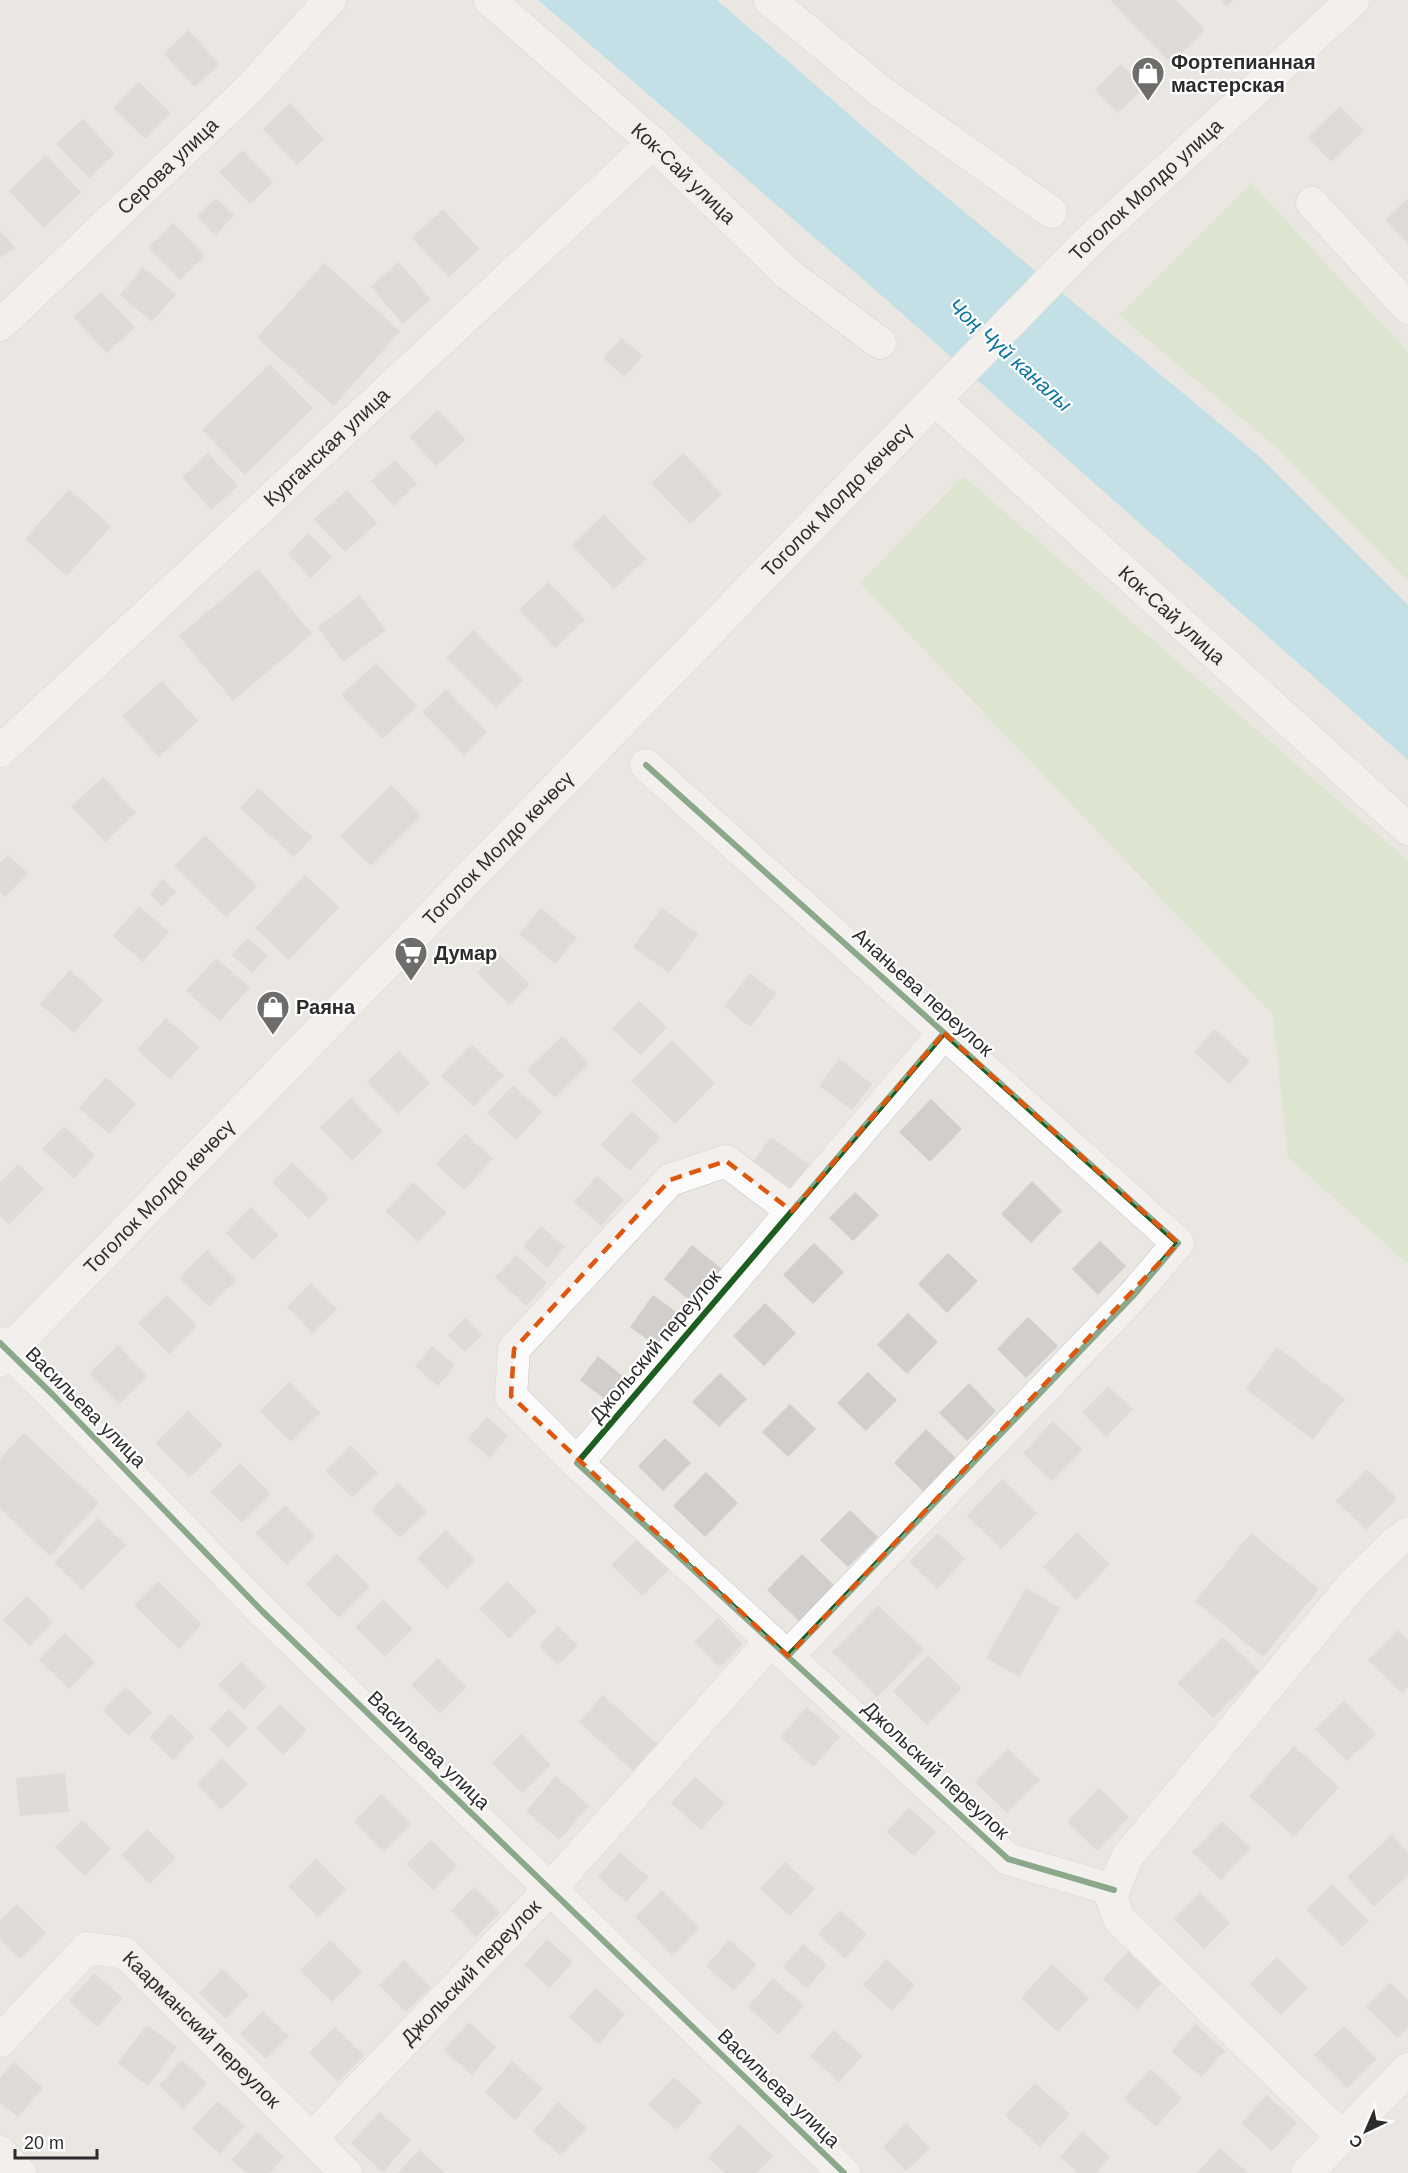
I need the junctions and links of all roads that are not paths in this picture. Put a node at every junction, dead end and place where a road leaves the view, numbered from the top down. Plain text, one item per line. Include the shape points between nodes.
1 (330, 0) edge
2 (490, 0) edge
3 (770, 0) edge
4 (1353, 0) edge
5 (653, 143) junction
6 (1312, 203) dead end
7 (1051, 212) dead end
8 (1408, 308) edge
9 (0, 325) edge
10 (880, 343) dead end
11 (940, 394) junction
12 (0, 751) edge
13 (646, 765) dead end
14 (1408, 829) edge
15 (944, 1033) junction
16 (792, 1210) junction
17 (1178, 1243) joint
18 (3, 1351) edge
19 (577, 1463) junction
20 (1408, 1533) edge
21 (780, 1649) junction
22 (550, 1889) junction
23 (1114, 1890) junction
24 (0, 2041) edge
25 (1408, 2068) edge
26 (1341, 2137) junction
27 (311, 2139) junction
28 (0, 2152) edge
29 (20, 2173) edge
30 (346, 2173) edge
31 (844, 2173) edge
32 (1306, 2173) edge

1 - 9 street, Серова улица via 250,88
2 - 5 street, Кок-Сай улица
3 - 7 street via 880,91
4 - 11 main road, Тоголок Молдо улица via 1075,255
5 - 10 street, Кок-Сай улица via 788,274
5 - 12 street, Курганская улица
6 - 8 street
11 - 14 street, Кок-Сай улица
11 - 18 main road, Тоголок Молдо көчөсү
13 - 15 street, Ананьева переулок
15 - 16 street, Джольский переулок
15 - 17 street, Ананьева переулок
16 - 19 street, Джольский переулок
16 - 19 street, Джольский переулок via 726,1161 670,1180 514,1349 511,1396
17 - 21 street, Джольский переулок via 1133,1296
18 - 22 street, Васильева улица via 53,1395 263,1612
19 - 21 street, Джольский переулок
20 - 23 street via 1354,1582 1127,1857
21 - 22 street, Джольский переулок
21 - 23 street, Джольский переулок via 1008,1859
22 - 27 street, Джольский переулок
22 - 31 street, Васильева улица
23 - 26 street via 1111,1897 1119,1919
24 - 27 street, Каарманский переулок via 87,1948 125,1953
25 - 26 street
26 - 32 street
27 - 30 street, Каарманский переулок
28 - 29 street

